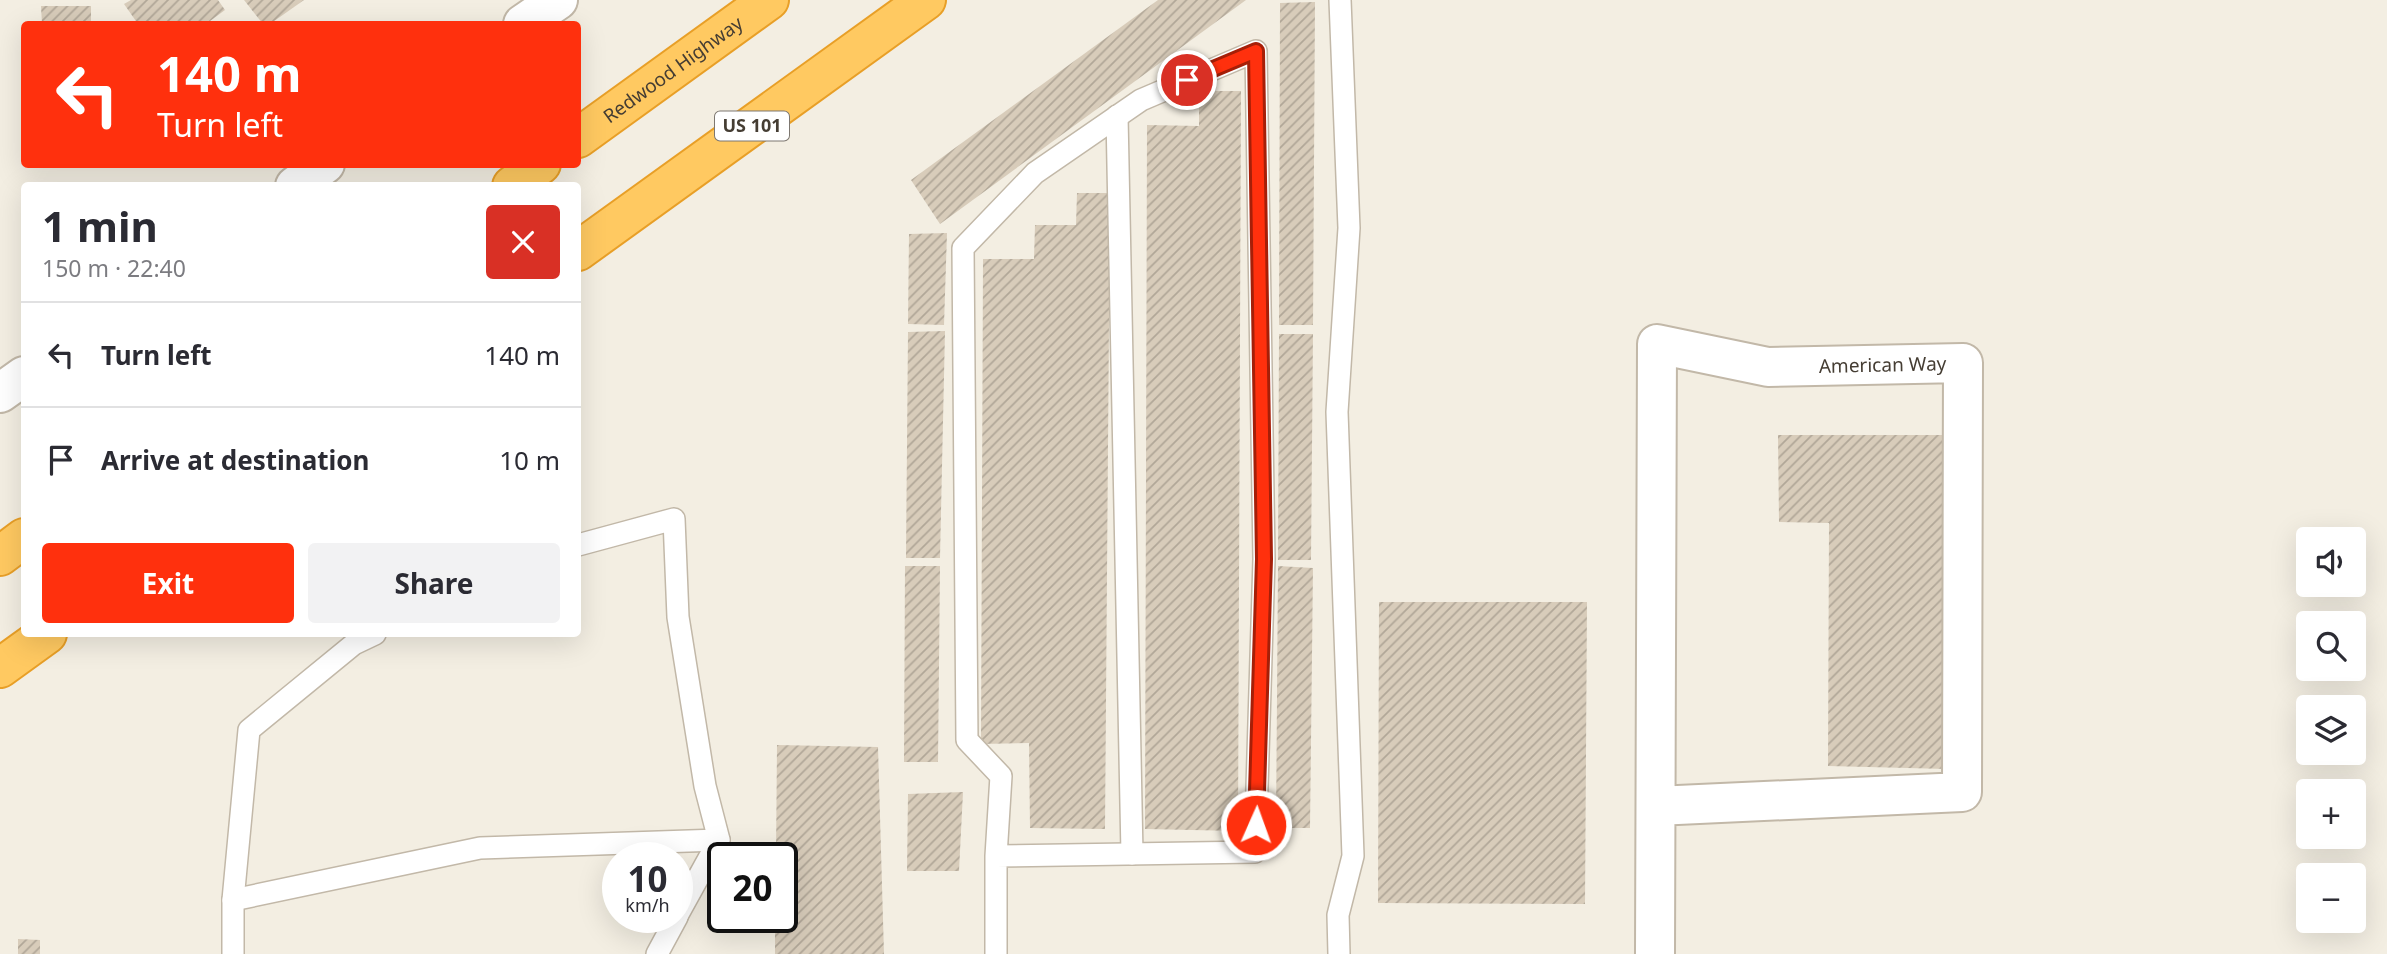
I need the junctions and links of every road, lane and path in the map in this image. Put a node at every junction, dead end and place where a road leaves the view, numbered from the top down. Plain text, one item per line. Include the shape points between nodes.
1 (558, 0) edge
2 (769, 0) edge
3 (926, 0) edge
4 (1340, 0) edge
5 (527, 21) edge
6 (1117, 116) junction
7 (581, 136) edge
8 (320, 168) edge
9 (536, 168) edge
10 (300, 182) edge
11 (517, 182) edge
12 (581, 249) edge
13 (21, 378) edge
14 (0, 394) edge
15 (21, 540) edge
16 (581, 544) edge
17 (0, 556) edge
18 (43, 637) edge
19 (369, 637) edge
20 (0, 668) edge
21 (1656, 806) junction
22 (719, 840) junction
23 (1132, 854) junction
24 (996, 856) junction
25 (693, 888) edge
26 (233, 900) junction
27 (668, 933) edge
28 (233, 954) edge
29 (657, 954) edge
30 (996, 954) edge
31 (1339, 954) edge
32 (1655, 954) edge

1 - 5 street
2 - 7 highway, Redwood Highway
3 - 12 highway, US 101
4 - 31 lane via 1349,228 1337,412 1353,856 1338,915
6 - 23 lane
6 - 23 lane via 1141,100 1256,51 1264,559 1255,852
6 - 24 lane via 1035,173 963,248 967,740 1001,776
8 - 10 street
9 - 11 highway
13 - 14 street
15 - 17 highway
16 - 22 lane via 674,519 678,617 705,786
18 - 20 highway
19 - 26 lane via 249,730
21 - 21 street, American Way via 1657,344 1768,367 1963,363 1962,792
21 - 32 street, American Way
22 - 25 lane
22 - 26 lane via 480,848
23 - 24 lane
24 - 30 lane
26 - 28 lane
27 - 29 lane

